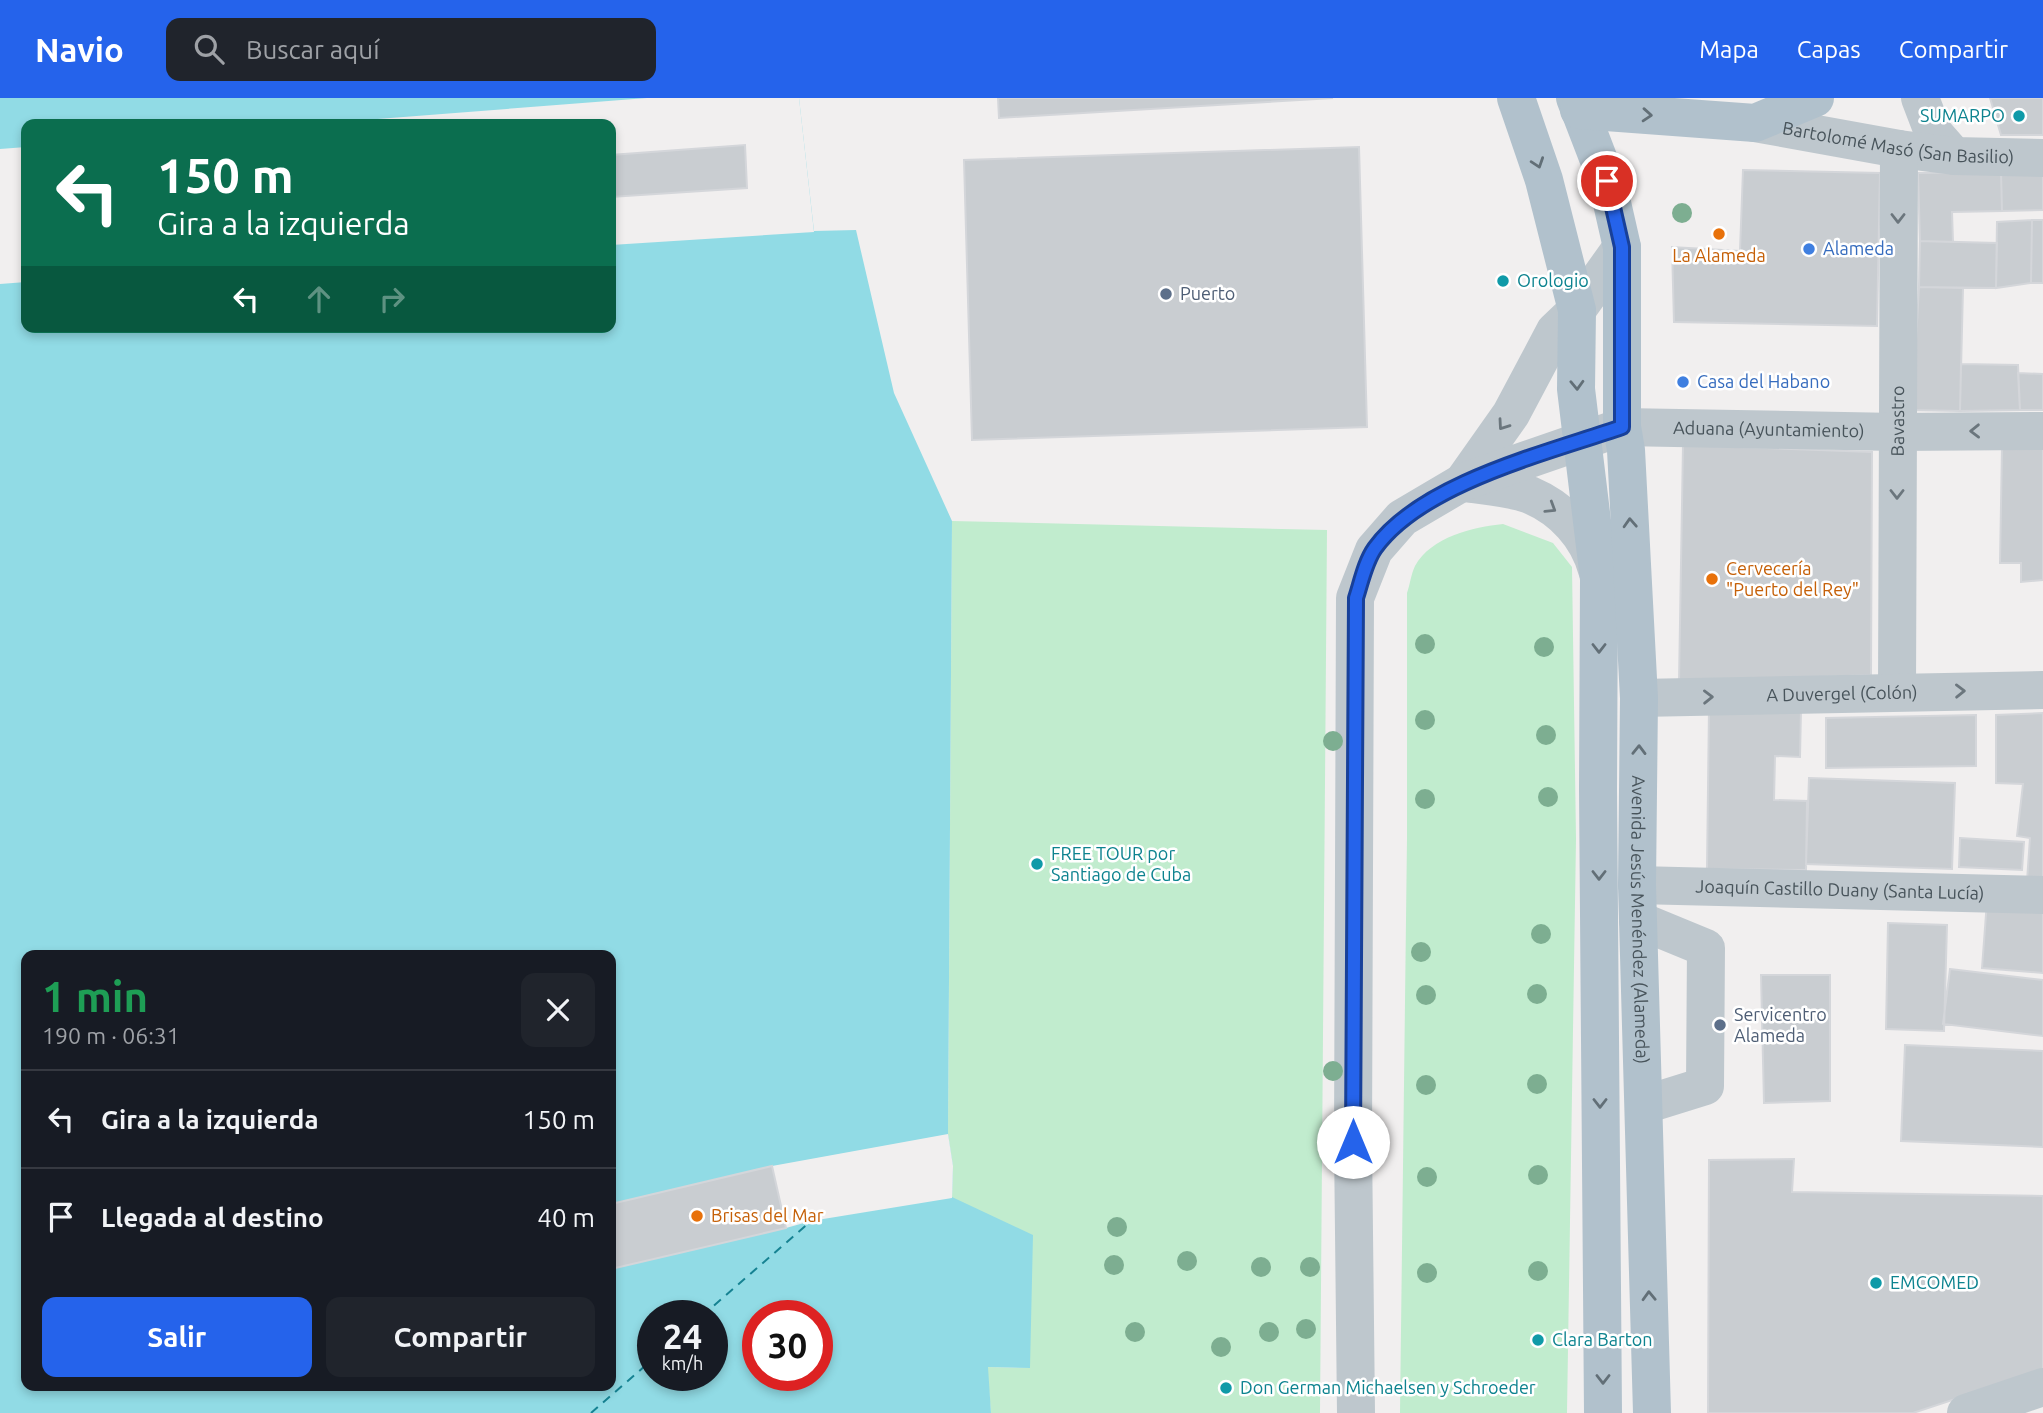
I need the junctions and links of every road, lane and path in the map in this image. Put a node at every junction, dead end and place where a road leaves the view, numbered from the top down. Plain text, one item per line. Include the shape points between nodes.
1 (1516, 98) edge
2 (1815, 98) edge
3 (1920, 98) edge
4 (1577, 104) edge
5 (1755, 123) junction
6 (1899, 149) junction
7 (1954, 156) junction
8 (2043, 158) edge
9 (1622, 247) junction
10 (1577, 310) junction
11 (1622, 427) junction
12 (2043, 431) edge
13 (1897, 432) junction
14 (1583, 441) junction
15 (1463, 482) junction
16 (1599, 579) junction
17 (2043, 690) edge
18 (1897, 692) junction
19 (1639, 698) junction
20 (2043, 895) edge
21 (1638, 902) junction
22 (1644, 1105) junction
23 (2043, 1387) edge
24 (1356, 1413) edge
25 (1603, 1413) edge
26 (1652, 1413) edge
27 (1966, 1413) edge

1 -> 10 main road via 1544,180
2 - 5 main road
3 - 7 street via 1933,132
4 -> 5 main road
4 - 9 main road, Avenida Jesús Menéndez (Alameda) via 1607,181
5 - 6 street, Bartolomé Masó (San Basilio)
6 - 7 street, Bartolomé Masó (San Basilio)
6 -> 13 street, Bavastro
7 - 8 street, Bartolomé Masó (San Basilio)
9 - 10 street
9 - 11 main road, Avenida Jesús Menéndez (Alameda)
10 -> 14 main road via 1576,389
10 -> 15 street via 1555,331 1511,414
11 - 13 street, Aduana (Ayuntamiento)
11 - 14 street
19 -> 11 main road, Avenida Jesús Menéndez (Alameda)
12 -> 13 street, Aduana (Ayuntamiento)
13 -> 18 street, Bavastro
14 - 15 street
14 - 16 main road
15 -> 16 street via 1529,495 1568,519 1592,551
15 - 24 street via 1402,518 1374,550 1356,598
16 -> 25 main road
18 -> 17 street, A Duvergel (Colón)
19 -> 18 street, A Duvergel (Colón)
21 -> 19 main road, Avenida Jesús Menéndez (Alameda)
20 - 21 street, Joaquín Castillo Duany (Santa Lucía)
21 - 22 main road, Avenida Jesús Menéndez (Alameda)
21 - 22 street via 1706,948 1706,1086
26 -> 22 main road, Avenida Jesús Menéndez (Alameda)
23 - 27 street

